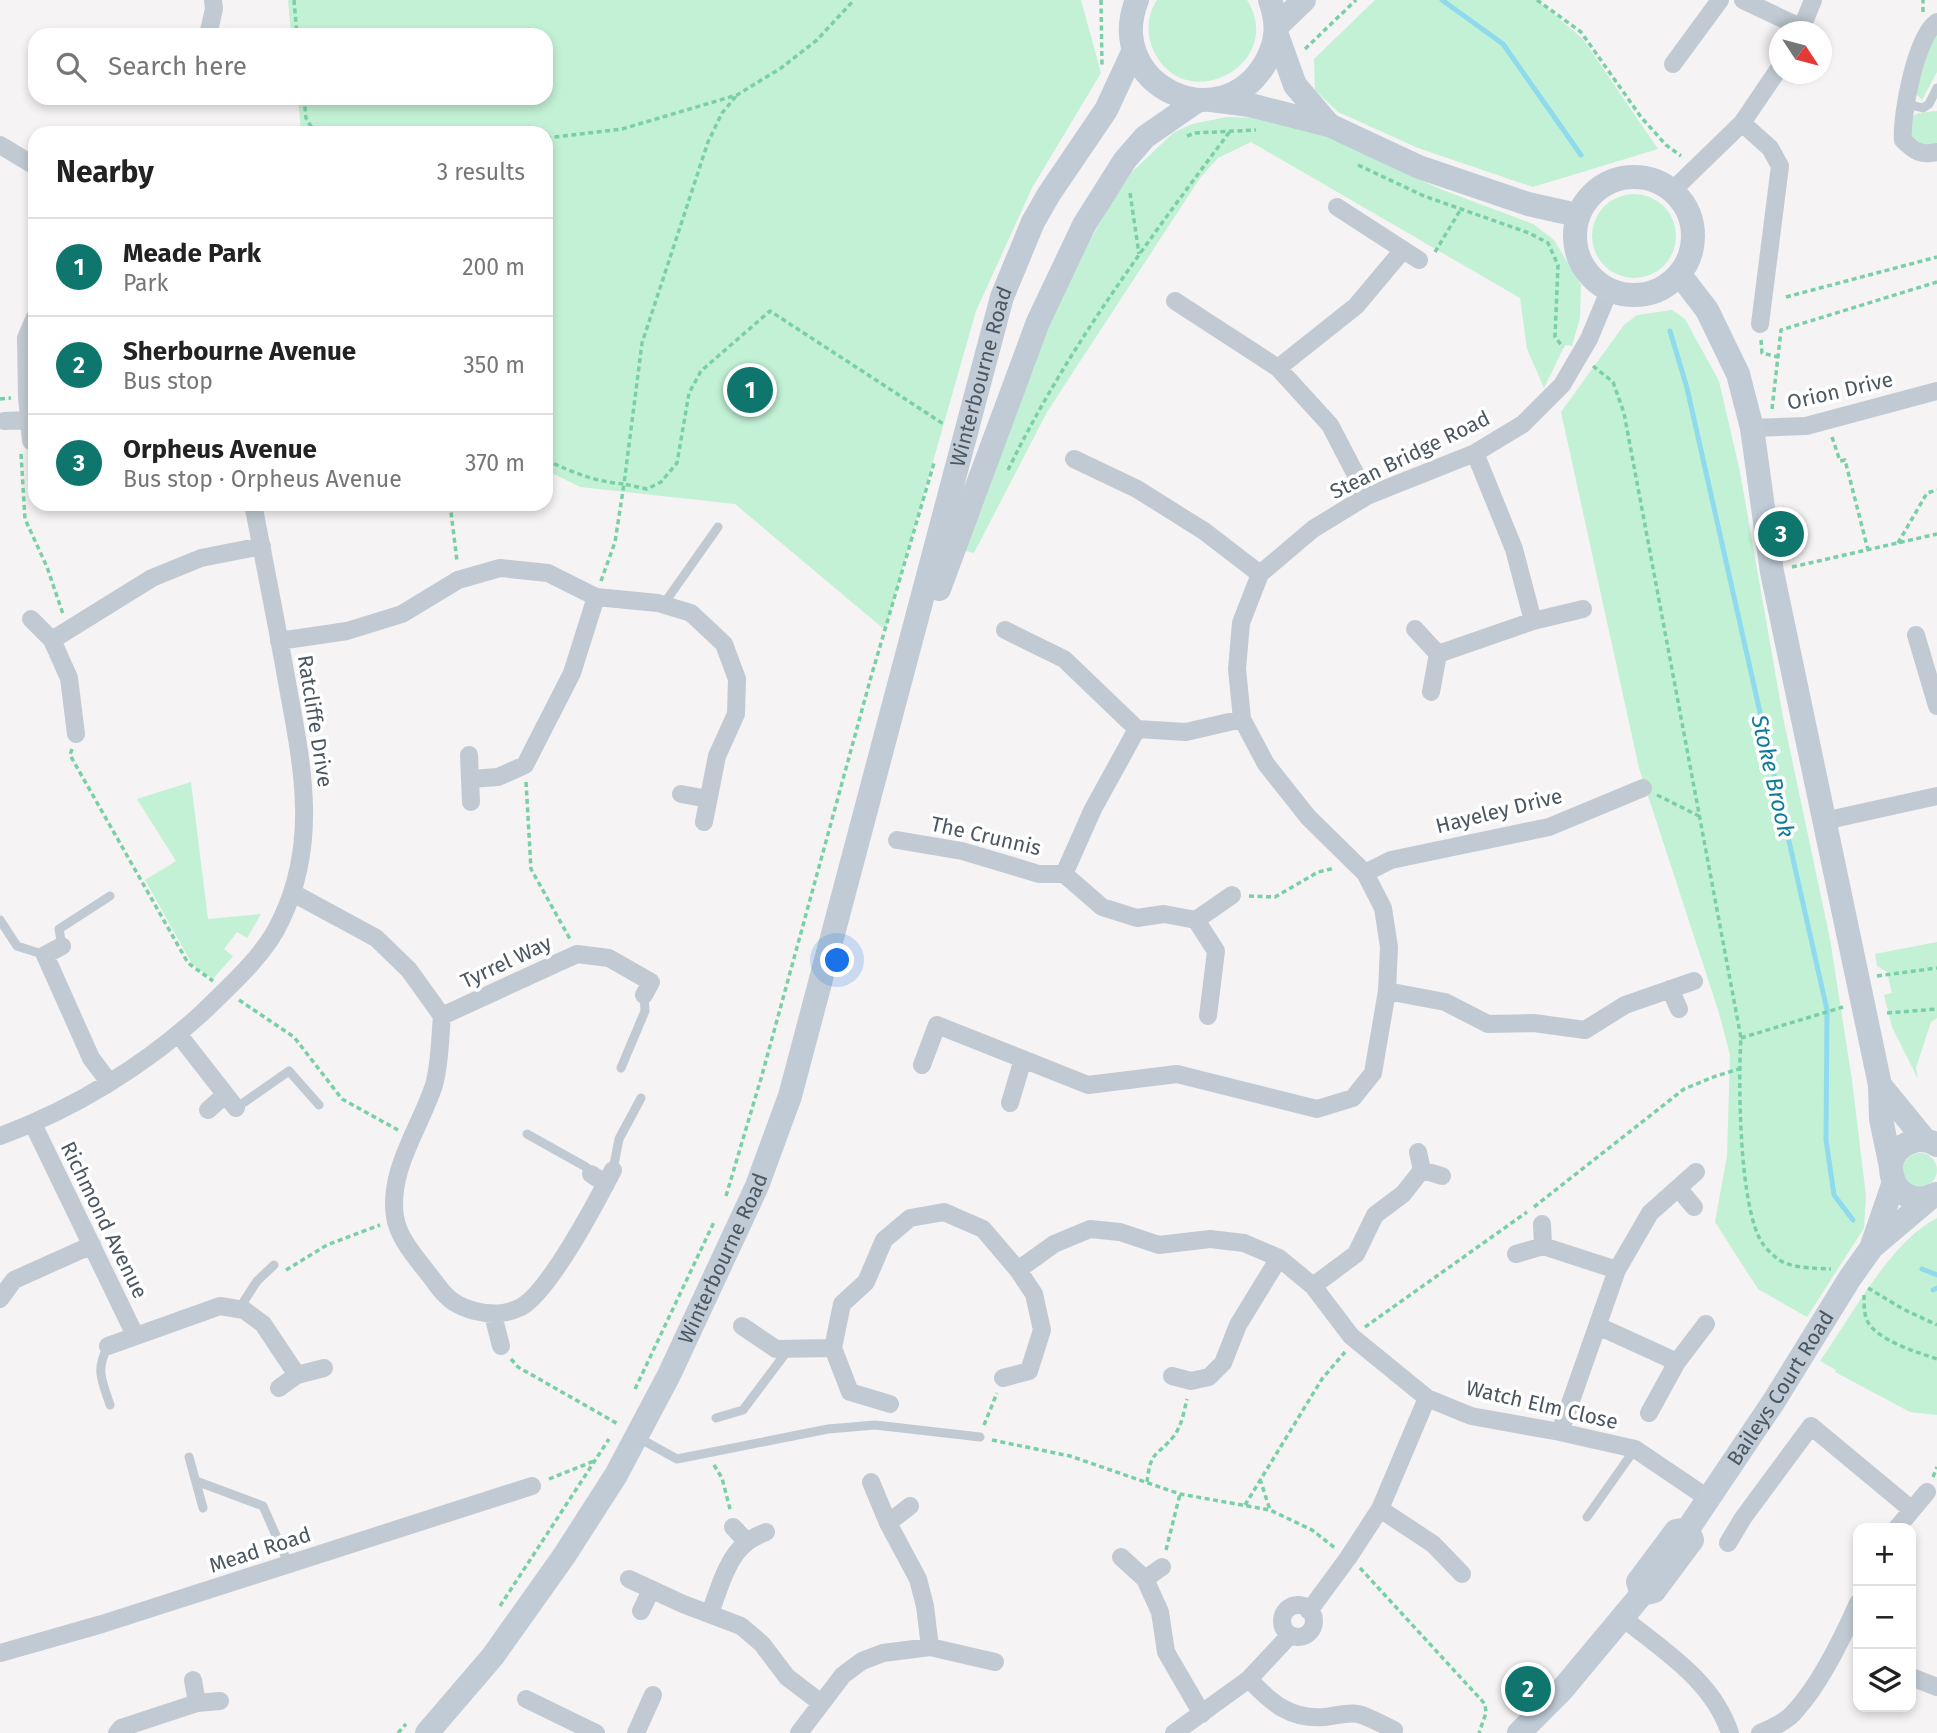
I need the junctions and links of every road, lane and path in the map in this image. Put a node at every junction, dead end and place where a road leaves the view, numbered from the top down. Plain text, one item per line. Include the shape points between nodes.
1 (213, 0) edge
2 (294, 0) edge
3 (854, 0) edge
4 (1101, 0) edge
5 (1122, 0) edge
6 (1137, 0) edge
7 (1270, 0) edge
8 (1304, 0) edge
9 (1537, 0) edge
10 (1720, 0) edge
11 (1743, 0) edge
12 (1813, 0) edge
13 (1784, 21) edge
14 (1805, 21) edge
15 (1937, 22) edge
16 (210, 28) edge
17 (296, 28) edge
18 (1277, 31) junction
19 (1132, 45) junction
20 (1673, 64) dead end
21 (1101, 73) dead end
22 (1769, 83) edge
23 (1937, 88) edge
24 (737, 94) junction
25 (1204, 100) junction
26 (1907, 104) junction
27 (305, 105) edge
28 (1742, 123) junction
29 (1329, 125) junction
30 (311, 126) edge
31 (1231, 130) junction
32 (1261, 130) dead end
33 (1186, 136) dead end
34 (553, 137) edge
35 (0, 145) edge
36 (1937, 152) edge
37 (28, 162) edge
38 (1355, 163) dead end
39 (1696, 167) junction
40 (1128, 184) dead end
41 (1673, 190) junction
42 (1337, 207) dead end
43 (1461, 209) junction
44 (1577, 215) junction
45 (1403, 250) junction
46 (1139, 254) junction
47 (1937, 257) edge
48 (1419, 260) joint
49 (1679, 275) junction
50 (1937, 282) edge
51 (1609, 291) junction
52 (1786, 297) dead end
53 (1175, 301) dead end
54 (1760, 324) joint
55 (28, 333) edge
56 (1578, 357) junction
57 (1778, 357) junction
58 (1278, 368) junction
59 (1937, 391) edge
60 (28, 393) edge
61 (948, 412) dead end
62 (28, 420) edge
63 (1826, 420) junction
64 (4, 421) dead end
65 (1761, 428) junction
66 (28, 441) edge
67 (937, 451) dead end
68 (1475, 453) junction
69 (1074, 459) dead end
70 (553, 463) edge
71 (1007, 471) dead end
72 (624, 484) junction
73 (1937, 490) edge
74 (1367, 496) junction
75 (254, 511) edge
76 (451, 511) edge
77 (718, 527) dead end
78 (1937, 534) edge
79 (1898, 543) junction
80 (262, 546) junction
81 (1868, 550) junction
82 (1772, 572) junction
83 (1260, 574) junction
84 (460, 580) junction
85 (596, 597) junction
86 (663, 605) junction
87 (1583, 609) dead end
88 (31, 619) dead end
89 (1533, 621) junction
90 (69, 629) junction
91 (1415, 629) dead end
92 (1005, 630) dead end
93 (1916, 635) dead end
94 (52, 640) junction
95 (279, 641) junction
96 (1438, 654) junction
97 (1431, 692) dead end
98 (1937, 706) edge
99 (1242, 719) junction
100 (888, 724) junction
101 (1137, 729) junction
102 (76, 734) joint
103 (470, 755) dead end
104 (525, 765) junction
105 (471, 779) junction
106 (1643, 788) joint
107 (681, 794) dead end
108 (708, 799) junction
109 (1936, 800) edge
110 (471, 802) dead end
111 (1699, 816) junction
112 (1824, 821) junction
113 (704, 822) dead end
114 (897, 840) dead end
115 (1360, 868) junction
116 (1065, 874) junction
117 (293, 893) junction
118 (1232, 895) joint
119 (110, 896) dead end
120 (0, 920) edge
121 (1196, 920) junction
122 (62, 946) joint
123 (578, 954) junction
124 (46, 956) junction
125 (1937, 968) edge
126 (1857, 980) junction
127 (1693, 981) dead end
128 (1670, 989) junction
129 (226, 991) junction
130 (1387, 991) junction
131 (644, 995) joint
132 (1836, 1007) dead end
133 (1679, 1009) dead end
134 (1937, 1009) edge
135 (1864, 1014) junction
136 (442, 1016) junction
137 (1208, 1016) dead end
138 (178, 1035) junction
139 (1741, 1038) junction
140 (1023, 1059) junction
141 (922, 1065) dead end
142 (621, 1068) dead end
143 (1739, 1069) junction
144 (109, 1082) junction
145 (1880, 1085) junction
146 (641, 1098) dead end
147 (230, 1102) junction
148 (1010, 1103) dead end
149 (319, 1105) dead end
150 (208, 1110) dead end
151 (33, 1124) junction
152 (527, 1134) dead end
153 (0, 1136) edge
154 (412, 1138) junction
155 (1933, 1142) edge
156 (1696, 1172) dead end
157 (1893, 1174) junction
158 (603, 1176) junction
159 (1443, 1176) dead end
160 (1678, 1188) junction
161 (1933, 1196) edge
162 (722, 1206) dead end
163 (1694, 1206) dead end
164 (716, 1218) dead end
165 (395, 1220) junction
166 (1542, 1224) dead end
167 (92, 1245) junction
168 (1544, 1246) junction
169 (1872, 1247) junction
170 (1517, 1254) dead end
171 (1279, 1258) junction
172 (274, 1265) dead end
173 (1018, 1269) junction
174 (1617, 1270) junction
175 (285, 1271) dead end
176 (1857, 1282) junction
177 (1313, 1286) junction
178 (0, 1299) edge
179 (239, 1309) junction
180 (494, 1315) junction
181 (1706, 1324) dead end
182 (742, 1325) dead end
183 (1937, 1325) edge
184 (1598, 1326) junction
185 (135, 1335) junction
186 (1353, 1338) junction
187 (108, 1346) joint
188 (501, 1346) joint
189 (833, 1348) junction
190 (789, 1349) junction
191 (1937, 1359) edge
192 (1677, 1362) junction
193 (324, 1368) dead end
194 (297, 1375) junction
195 (1172, 1376) dead end
196 (1003, 1378) joint
197 (1191, 1381) junction
198 (279, 1388) dead end
199 (1427, 1398) junction
200 (630, 1400) dead end
201 (890, 1404) dead end
202 (110, 1405) dead end
203 (1649, 1413) dead end
204 (716, 1418) dead end
205 (1560, 1432) junction
206 (637, 1437) junction
207 (980, 1437) junction
208 (1635, 1449) junction
209 (701, 1455) junction
210 (189, 1457) dead end
211 (1259, 1478) junction
212 (196, 1481) junction
213 (871, 1482) dead end
214 (1147, 1482) junction
215 (532, 1486) dead end
216 (1927, 1492) dead end
217 (1180, 1494) junction
218 (1709, 1499) junction
219 (1245, 1505) junction
220 (910, 1506) dead end
221 (203, 1508) dead end
222 (1380, 1508) junction
223 (1270, 1510) junction
224 (1912, 1510) junction
225 (1587, 1517) dead end
226 (888, 1523) junction
227 (1901, 1523) edge
228 (733, 1527) joint
229 (766, 1532) dead end
230 (747, 1542) junction
231 (1728, 1543) dead end
232 (1121, 1557) dead end
233 (1348, 1558) junction
234 (289, 1565) junction
235 (1162, 1567) joint
236 (1462, 1574) dead end
237 (629, 1579) dead end
238 (1145, 1579) junction
239 (651, 1590) junction
240 (641, 1611) dead end
241 (496, 1612) dead end
242 (710, 1613) junction
243 (1853, 1615) edge
244 (1623, 1618) junction
245 (1842, 1642) junction
246 (930, 1647) junction
247 (1856, 1649) edge
248 (0, 1653) edge
249 (995, 1662) dead end
250 (1249, 1679) junction
251 (1916, 1679) edge
252 (193, 1680) dead end
253 (1937, 1687) edge
254 (653, 1695) dead end
255 (526, 1699) dead end
256 (220, 1701) dead end
257 (197, 1703) junction
258 (821, 1703) junction
259 (1202, 1714) junction
260 (420, 1725) edge
261 (1394, 1730) dead end
262 (117, 1733) edge
263 (398, 1733) edge
264 (596, 1733) edge
265 (635, 1733) edge
266 (799, 1733) edge
267 (1174, 1733) edge
268 (1479, 1733) edge
269 (1518, 1733) edge
270 (1730, 1733) edge
271 (1760, 1733) edge

1 - 16 street
2 - 17 path
3 - 24 path via 817,40
4 - 21 path
5 - 19 main road
6 - 19 main road, Winterbourne Road via 1130,17
7 - 18 main road
8 - 18 main road
9 - 39 path via 1581,32 1641,117 1666,145
10 - 20 street
11 - 13 street
12 - 14 street
15 - 26 street via 1920,46
18 - 25 main road, Winterbourne Road via 1272,51 1245,87
18 - 29 main road via 1295,85
19 - 25 main road via 1143,71 1169,93
19 - 100 main road, Winterbourne Road via 1106,110 1033,222 1002,297
22 - 28 street
23 - 26 lane via 1923,108
24 - 34 path via 622,129
24 - 72 path via 708,142 642,343
25 - 29 main road via 1250,105
25 - 100 main road, Winterbourne Road via 1145,138 1125,160 1084,225 1038,322
26 - 36 street via 1903,140 1915,152
27 - 30 path
28 - 39 street
28 - 54 street via 1770,148 1780,166
29 - 44 main road via 1419,167 1528,204
31 - 32 path
31 - 33 path
31 - 46 path
35 - 37 street
38 - 43 path
39 - 41 street
40 - 46 path
41 - 44 main road via 1648,178 1619,178 1594,191
41 - 49 main road via 1693,224 1692,250
42 - 45 street
43 - 48 path via 1430,258
43 - 56 path via 1548,243 1558,265 1555,337
44 - 51 main road via 1575,247 1583,266
45 - 48 street
45 - 58 street via 1356,306
46 - 71 path via 1031,423
47 - 52 path
49 - 51 main road via 1655,292 1635,296
49 - 65 main road via 1707,310
50 - 57 path via 1781,330
51 - 56 street, Stean Bridge Road
53 - 58 street
54 - 57 path via 1762,353
55 - 60 street
56 - 68 street, Stean Bridge Road via 1562,385 1523,424
56 - 111 path via 1613,382 1624,413
57 - 65 path
58 - 74 street via 1330,425
59 - 63 street, Orion Drive
61 - 72 path via 945,425 770,311 701,371 689,393 677,463 661,482 647,489
62 - 64 street
63 - 65 street, Orion Drive via 1806,426
63 - 81 path via 1840,461 1845,460
65 - 82 main road
66 - 90 path via 21,442 25,519
67 - 162 path
68 - 74 street, Stean Bridge Road
68 - 89 street via 1514,549
69 - 83 street via 1137,489 1204,531
70 - 72 path via 597,482
72 - 85 path via 615,542
73 - 79 path via 1927,492
74 - 83 street, Stean Bridge Road via 1313,529
75 - 80 street, Ratcliffe Drive
76 - 84 path
77 - 86 lane
78 - 79 path
79 - 81 path
80 - 90 street via 201,558 152,578
80 - 95 street, Ratcliffe Drive
81 - 82 path
82 - 112 main road
83 - 99 street, Stean Bridge Road via 1241,623 1237,669
84 - 85 street via 500,568 548,573
84 - 95 street via 402,614 347,631
85 - 86 street
85 - 104 street via 572,673
86 - 108 street via 691,613 724,645 737,679 736,714 718,756
87 - 89 street
88 - 94 street
89 - 96 street
90 - 94 street
91 - 96 street
92 - 101 street via 1064,659
93 - 98 street
94 - 102 street via 69,678
95 - 117 street, Ratcliffe Drive via 304,779 304,835
96 - 97 street
99 - 101 street via 1186,732
99 - 115 street, Stean Bridge Road via 1266,764 1308,817
100 - 206 main road, Winterbourne Road via 790,1096 758,1186
101 - 116 street, The Crunnis via 1093,809
102 - 129 path via 70,755 188,962
103 - 105 street
104 - 105 street via 498,777
104 - 123 path via 531,869
105 - 110 street
106 - 111 path
106 - 115 street, Hayeley Drive via 1549,827
107 - 108 street
108 - 113 street
109 - 112 street
111 - 139 path
112 - 126 main road
114 - 116 street, The Crunnis via 962,851 1040,874
115 - 118 path via 1318,872 1275,897
115 - 130 street, Stean Bridge Road via 1383,908 1389,947
116 - 121 street, The Crunnis via 1102,907 1137,918 1164,914
117 - 129 street, Ratcliffe Drive via 280,923
117 - 136 street via 376,938 409,970
118 - 121 street
119 - 122 lane via 59,929
120 - 124 lane via 17,946
121 - 137 street via 1216,951
122 - 124 street
123 - 131 street, Tyrrel Way via 609,958 651,982
123 - 136 street, Tyrrel Way
124 - 144 street via 91,1058
125 - 126 path
126 - 135 main road
127 - 128 street
128 - 130 street via 1625,1005 1585,1030 1534,1023 1488,1024 1446,1002
128 - 133 street
129 - 138 street, Ratcliffe Drive
129 - 154 path via 294,1037 342,1099
130 - 140 street, Stean Bridge Road via 1373,1073 1353,1098 1317,1109 1177,1074 1088,1085
131 - 142 lane via 645,1011
132 - 139 path
134 - 135 path
135 - 145 main road
136 - 154 street via 435,1081
138 - 144 street, Ratcliffe Drive
138 - 147 street
139 - 143 path
140 - 141 street, Stean Bridge Road via 937,1025
140 - 148 street
143 - 176 path via 1745,1180 1762,1244 1779,1261 1836,1269
143 - 186 path via 1684,1089 1556,1191
144 - 151 street, Ratcliffe Drive
145 - 155 main road
145 - 157 main road via 1881,1119
146 - 158 lane
147 - 149 lane via 289,1072
147 - 150 street
151 - 153 street, Ratcliffe Drive
151 - 167 street, Richmond Avenue
152 - 158 lane
154 - 165 street via 398,1172
155 - 157 main road via 1915,1140 1899,1149
156 - 160 street
157 - 161 main road via 1904,1194
157 - 169 main road, Baileys Court Road
158 - 180 street via 550,1279 522,1306
159 - 177 street via 1420,1161 1403,1194 1375,1215 1356,1254
160 - 163 street
160 - 174 street via 1650,1213
161 - 169 main road, Baileys Court Road
164 - 200 path
165 - 175 path via 327,1245
165 - 180 street via 447,1299 459,1307
166 - 168 street
167 - 178 street via 14,1280
167 - 185 street, Richmond Avenue
168 - 170 street
168 - 174 street
169 - 176 main road, Baileys Court Road
171 - 173 street, Watch Elm Close via 1244,1243 1210,1240 1159,1245 1120,1232 1090,1229 1054,1244
171 - 177 street, Watch Elm Close
171 - 197 street via 1238,1325 1223,1363 1209,1377
172 - 179 lane
173 - 189 street via 983,1229 944,1212 910,1218 884,1240 866,1282 842,1304
173 - 196 street via 1034,1294 1042,1330 1028,1371
174 - 184 street
176 - 183 path
176 - 191 path via 1867,1320 1882,1336
176 - 218 main road, Baileys Court Road
177 - 186 street, Watch Elm Close
179 - 185 street via 220,1306
179 - 194 street via 263,1324
180 - 188 street
181 - 192 street
182 - 190 street via 776,1349
184 - 192 street
184 - 205 street
185 - 187 street
186 - 199 street, Watch Elm Close
186 - 211 path
187 - 202 lane via 100,1376
188 - 241 path via 519,1367 618,1424
189 - 190 street
189 - 201 street via 850,1392
190 - 204 lane via 743,1410
192 - 203 street
193 - 194 street
194 - 198 street
195 - 197 street
196 - 207 path
197 - 214 path via 1178,1428 1155,1452
199 - 205 street, Watch Elm Close via 1471,1416
199 - 222 street
205 - 208 street, Watch Elm Close
206 - 209 lane via 677,1458
206 - 260 main road, Winterbourne Road via 564,1556 494,1656
207 - 209 lane via 875,1425 828,1429
207 - 214 path via 1070,1456
208 - 218 street, Watch Elm Close
208 - 225 lane
209 - 228 path via 717,1467 722,1478
210 - 212 lane
211 - 219 path
211 - 223 path
212 - 221 lane
212 - 234 lane via 263,1506
213 - 226 street
214 - 217 path
215 - 234 street, Mead Road
216 - 224 street
217 - 219 path
217 - 235 path
218 - 244 main road, Baileys Court Road via 1688,1529 1692,1540 1654,1591 1642,1594
219 - 223 path
220 - 226 street
222 - 233 street
222 - 236 street via 1433,1544
223 - 233 path via 1312,1531
224 - 227 street
224 - 231 street via 1811,1426
226 - 246 street via 918,1580
228 - 230 street
229 - 230 street
230 - 242 street via 724,1575
232 - 238 street
233 - 250 street via 1309,1611 1300,1606 1285,1612 1283,1627 1290,1635
233 - 268 path via 1485,1704
234 - 248 street, Mead Road
235 - 238 street
237 - 239 street
238 - 259 street via 1160,1612 1166,1652
239 - 240 street
239 - 242 street
242 - 258 street via 754,1635 787,1677
243 - 245 street
244 - 269 main road, Baileys Court Road via 1561,1692
244 - 270 street via 1704,1687
245 - 247 street
245 - 271 street via 1797,1710
246 - 249 street
246 - 258 street via 883,1653 862,1661 842,1675
250 - 259 street
250 - 261 street via 1299,1717 1357,1714
251 - 253 street
252 - 257 street
254 - 265 street
255 - 264 street
256 - 257 street
257 - 262 street
258 - 266 street
259 - 267 street
260 - 263 path

